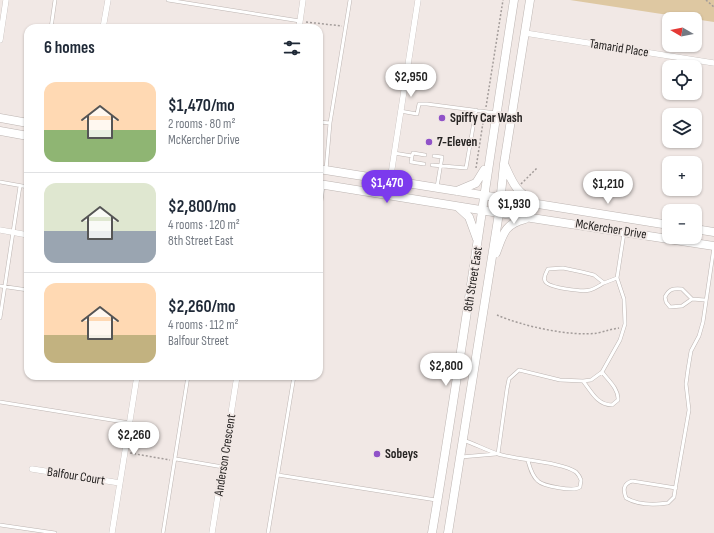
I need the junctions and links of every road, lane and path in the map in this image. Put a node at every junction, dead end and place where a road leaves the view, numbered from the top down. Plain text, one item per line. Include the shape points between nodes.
1 (6, 0) edge
2 (55, 0) edge
3 (108, 0) edge
4 (168, 0) edge
5 (303, 0) edge
6 (350, 0) edge
7 (418, 0) edge
8 (514, 0) edge
9 (530, 0) edge
10 (706, 0) edge
11 (714, 7) edge
12 (300, 21) junction
13 (307, 22) dead end
14 (52, 24) edge
15 (104, 24) edge
16 (300, 24) edge
17 (323, 24) edge
18 (323, 24) edge
19 (346, 27) junction
20 (525, 33) junction
21 (0, 40) edge
22 (714, 62) edge
23 (476, 110) junction
24 (400, 111) junction
25 (496, 113) junction
26 (0, 118) edge
27 (24, 121) edge
28 (323, 122) edge
29 (330, 123) junction
30 (0, 132) edge
31 (24, 135) edge
32 (394, 154) junction
33 (425, 155) dead end
34 (412, 156) junction
35 (434, 156) dead end
36 (488, 162) junction
37 (323, 164) edge
38 (424, 164) dead end
39 (504, 164) junction
40 (432, 165) dead end
41 (440, 166) junction
42 (537, 168) dead end
43 (323, 170) edge
44 (390, 180) junction
45 (0, 182) edge
46 (323, 184) edge
47 (20, 186) junction
48 (24, 186) edge
49 (518, 186) dead end
50 (437, 188) junction
51 (456, 191) junction
52 (388, 194) junction
53 (483, 195) junction
54 (501, 198) junction
55 (545, 205) junction
56 (457, 207) junction
57 (481, 210) junction
58 (499, 213) junction
59 (532, 218) junction
60 (662, 224) edge
61 (0, 230) edge
62 (702, 230) edge
63 (625, 231) junction
64 (13, 232) junction
65 (714, 232) edge
66 (24, 234) edge
67 (478, 243) junction
68 (714, 247) edge
69 (489, 275) junction
70 (617, 278) junction
71 (604, 282) junction
72 (0, 286) edge
73 (5, 286) junction
74 (24, 289) edge
75 (692, 299) junction
76 (705, 300) junction
77 (497, 316) dead end
78 (0, 318) edge
79 (623, 328) junction
80 (602, 372) junction
81 (136, 380) edge
82 (187, 380) edge
83 (236, 380) edge
84 (293, 380) edge
85 (583, 381) junction
86 (0, 402) edge
87 (130, 423) junction
88 (463, 440) junction
89 (134, 454) dead end
90 (498, 454) junction
91 (461, 457) junction
92 (176, 459) junction
93 (528, 461) junction
94 (223, 467) junction
95 (32, 469) dead end
96 (278, 475) junction
97 (120, 483) junction
98 (676, 488) junction
99 (438, 500) junction
100 (0, 525) edge
101 (55, 533) edge
102 (112, 533) edge
103 (164, 533) edge
104 (212, 533) edge
105 (268, 533) edge
106 (432, 533) edge
107 (448, 533) edge

1 - 21 street
2 - 14 lane
3 - 15 street
4 - 12 lane
5 - 12 street
6 - 19 lane
7 - 24 street
8 - 25 main road, 8th Street East
9 - 20 main road, 8th Street East
10 - 11 path
12 - 16 street
13 - 17 path
18 - 19 path
19 - 29 lane
20 - 22 street, Tamarid Place
20 - 39 main road, 8th Street East
23 - 24 lane via 419,104 417,114
23 - 25 lane
23 - 41 lane via 466,168
24 - 32 street
25 - 36 main road, 8th Street East
26 - 27 main road
28 - 29 lane
29 - 37 lane
30 - 31 main road
32 - 34 lane
32 - 44 street
33 - 34 lane via 412,153
34 - 38 lane via 411,162
35 - 41 lane via 442,157
36 - 51 main road via 479,181
36 - 53 main road, 8th Street East
39 - 54 main road, 8th Street East
39 - 55 main road via 516,189 524,196
40 - 41 lane
41 - 50 lane
42 - 49 path
43 - 44 main road, McKercher Drive
44 - 50 main road, McKercher Drive
44 - 52 street
45 - 47 lane
46 - 52 main road, McKercher Drive
47 - 48 lane
47 - 64 lane
50 - 51 main road, McKercher Drive
51 - 53 main road, McKercher Drive
52 - 56 main road, McKercher Drive
53 - 54 main road, McKercher Drive
53 - 57 main road, 8th Street East
54 - 55 main road, McKercher Drive
54 - 58 main road, 8th Street East
55 - 60 main road, McKercher Drive
56 - 57 main road, McKercher Drive
56 - 67 main road via 469,217
57 - 58 main road, McKercher Drive
57 - 67 main road, 8th Street East
58 - 59 main road, McKercher Drive
58 - 69 main road, 8th Street East
59 - 63 main road, McKercher Drive
59 - 69 main road via 514,222 504,232
61 - 64 street
62 - 65 main road
63 - 68 main road, McKercher Drive
63 - 70 lane
64 - 66 street
64 - 73 lane
67 - 99 main road, 8th Street East
68 - 76 lane
69 - 88 main road, 8th Street East
70 - 71 lane
70 - 79 lane via 624,299
71 - 71 lane via 594,275 563,268 548,269 545,278 545,282 550,286 578,290 590,290
72 - 73 lane
73 - 74 lane
73 - 78 lane
75 - 75 lane via 682,289 673,288 665,297 670,307 682,306
75 - 76 lane
76 - 98 lane via 699,336 690,351 686,384 689,410
77 - 79 path via 512,322 570,332 597,333
79 - 80 lane via 620,340
80 - 85 lane via 592,380
80 - 85 lane via 618,396 618,400 612,406 598,400
81 - 87 street
82 - 92 lane
83 - 94 street, Anderson Crescent
84 - 96 lane
85 - 90 lane via 560,380 523,370 514,373 508,384
86 - 87 lane
87 - 97 street
88 - 90 lane
88 - 91 main road, 8th Street East
89 - 92 path
90 - 91 lane
90 - 93 lane
91 - 107 main road, 8th Street East
92 - 94 lane
92 - 103 lane
93 - 93 lane via 552,464 576,472 581,480 580,487 568,490 540,483 534,477
94 - 104 street, Anderson Crescent
95 - 97 street, Balfour Court
96 - 99 lane
96 - 105 lane
97 - 102 street
98 - 98 lane via 632,481 624,487 624,493 631,501 658,504 668,503
99 - 106 main road, 8th Street East
100 - 101 lane

